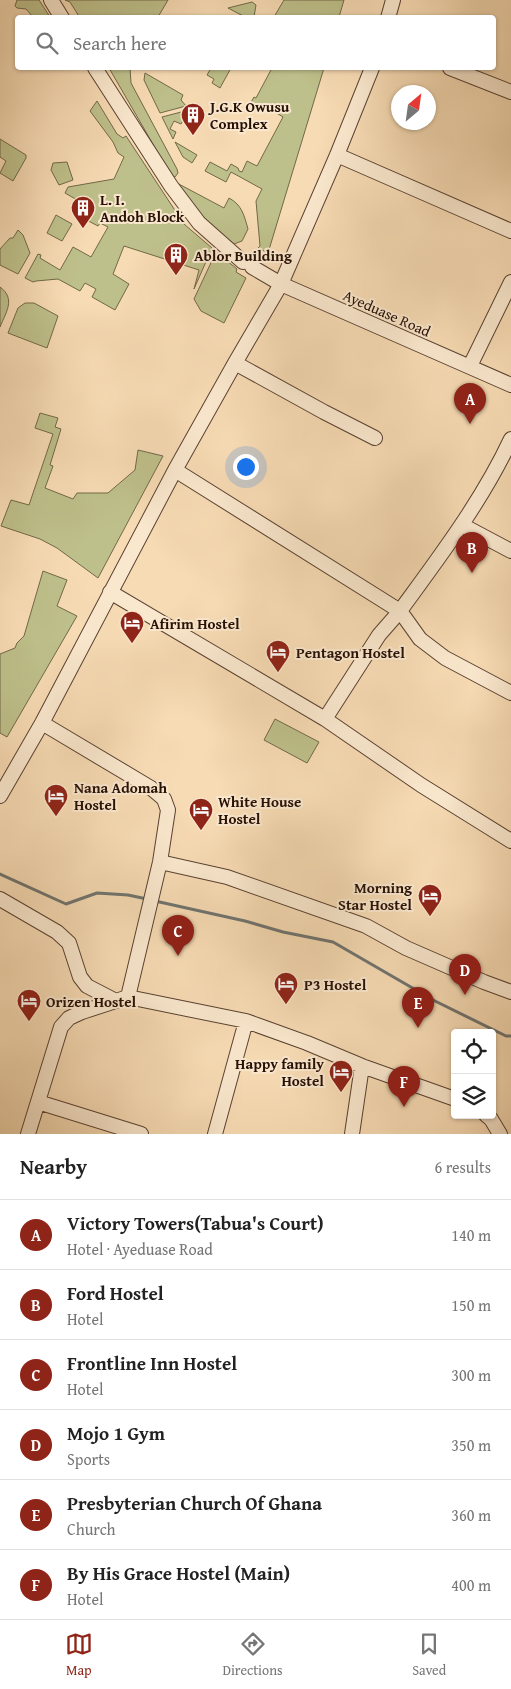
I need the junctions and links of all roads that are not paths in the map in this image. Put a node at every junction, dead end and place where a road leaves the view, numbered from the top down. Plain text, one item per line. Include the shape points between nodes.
1 (51, 0) edge
2 (393, 0) edge
3 (60, 15) edge
4 (389, 15) edge
5 (95, 70) edge
6 (371, 70) edge
7 (455, 70) edge
8 (511, 92) edge
9 (337, 155) junction
10 (511, 231) edge
11 (511, 282) edge
12 (281, 284) junction
13 (235, 363) junction
14 (470, 366) junction
15 (511, 385) edge
16 (375, 438) dead end
17 (511, 439) edge
18 (175, 470) junction
19 (462, 525) junction
20 (511, 551) edge
21 (110, 592) junction
22 (400, 611) junction
23 (511, 693) edge
24 (324, 719) junction
25 (42, 723) junction
26 (0, 796) edge
27 (511, 841) edge
28 (160, 862) junction
29 (0, 899) edge
30 (511, 992) edge
31 (122, 999) junction
32 (246, 1021) junction
33 (362, 1066) junction
34 (451, 1098) edge
35 (38, 1102) junction
36 (491, 1119) edge
37 (28, 1134) edge
38 (141, 1134) edge
39 (215, 1134) edge
40 (352, 1134) edge
41 (500, 1134) edge

1 - 3 street
2 - 4 street
5 - 12 street, Ayeduase Road via 199,223 248,264
6 - 9 street
7 - 8 street
9 - 10 street
9 - 12 street
11 - 14 street
12 - 13 street
12 - 14 street, Ayeduase Road
13 - 16 street
13 - 18 street
14 - 15 street, Ayeduase Road
17 - 19 street
18 - 21 street
18 - 22 street
19 - 20 street
19 - 22 street
21 - 24 street
21 - 25 street
22 - 23 street via 420,639 445,658
22 - 24 street via 379,635
24 - 27 street
25 - 26 street
25 - 28 street via 164,799 168,810
28 - 30 street via 234,879 366,926 415,952
28 - 31 street
29 - 31 street via 57,932 69,943 80,977 88,986
31 - 32 street
31 - 35 street via 75,1015 61,1027
32 - 33 street
32 - 39 street
33 - 34 street
33 - 40 street
35 - 37 street
35 - 38 street
36 - 41 street

